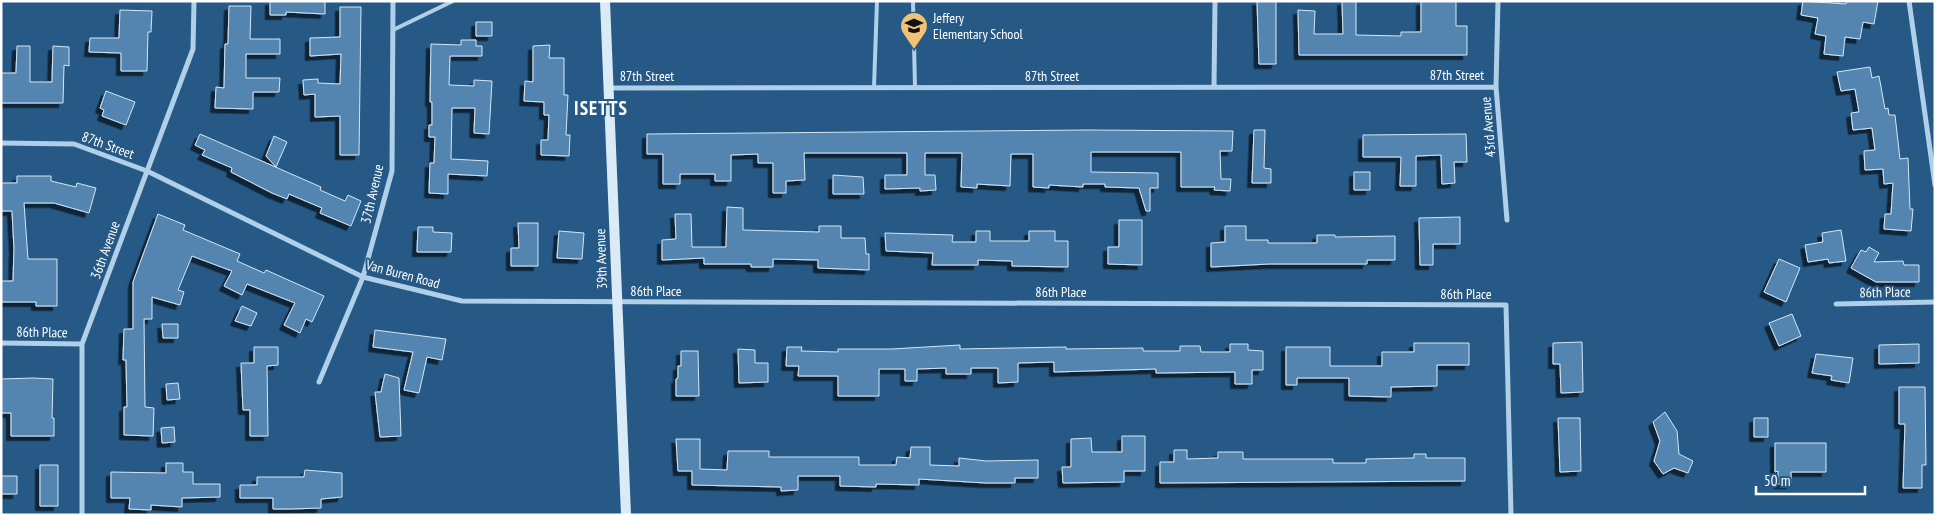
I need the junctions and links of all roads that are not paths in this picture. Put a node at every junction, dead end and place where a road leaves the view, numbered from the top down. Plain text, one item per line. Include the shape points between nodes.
1 (194, 1) edge
2 (393, 1) edge
3 (441, 1) edge
4 (452, 1) edge
5 (605, 1) edge
6 (877, 1) edge
7 (913, 1) edge
8 (1215, 1) edge
9 (1498, 1) edge
10 (1910, 1) edge
11 (441, 7) junction
12 (393, 30) junction
13 (1214, 86) junction
14 (874, 87) junction
15 (915, 87) junction
16 (1496, 87) junction
17 (609, 88) junction
18 (1, 143) edge
19 (147, 171) junction
20 (1935, 185) edge
21 (1507, 220) dead end
22 (363, 277) junction
23 (616, 302) junction
24 (1935, 302) edge
25 (1836, 304) dead end
26 (1, 343) edge
27 (82, 344) junction
28 (319, 382) dead end
29 (82, 515) edge
30 (626, 515) edge
31 (1511, 515) edge

1 - 19 street, 36th Avenue via 194,49
2 - 12 street, 37th Avenue
3 - 11 lane
4 - 11 lane
5 - 17 main road, 39th Avenue
6 - 14 lane
7 - 15 lane
8 - 13 street
9 - 16 street, 43rd Avenue
10 - 20 street
11 - 12 lane
12 - 22 street, 37th Avenue via 392,171
13 - 15 street, 87th Street
13 - 16 street, 87th Street
14 - 15 street, 87th Street
14 - 17 street, 87th Street
16 - 21 street, 43rd Avenue
17 - 23 main road, 39th Avenue
18 - 19 street, 87th Street via 74,144
19 - 22 street, Van Buren Road
19 - 27 street, 36th Avenue
22 - 23 street, Van Buren Road via 462,301
22 - 28 street, 37th Avenue
23 - 30 main road, 39th Avenue
23 - 31 street, 86th Place via 1506,305
24 - 25 street, 86th Place
26 - 27 street, 86th Place
27 - 29 street, 36th Avenue

